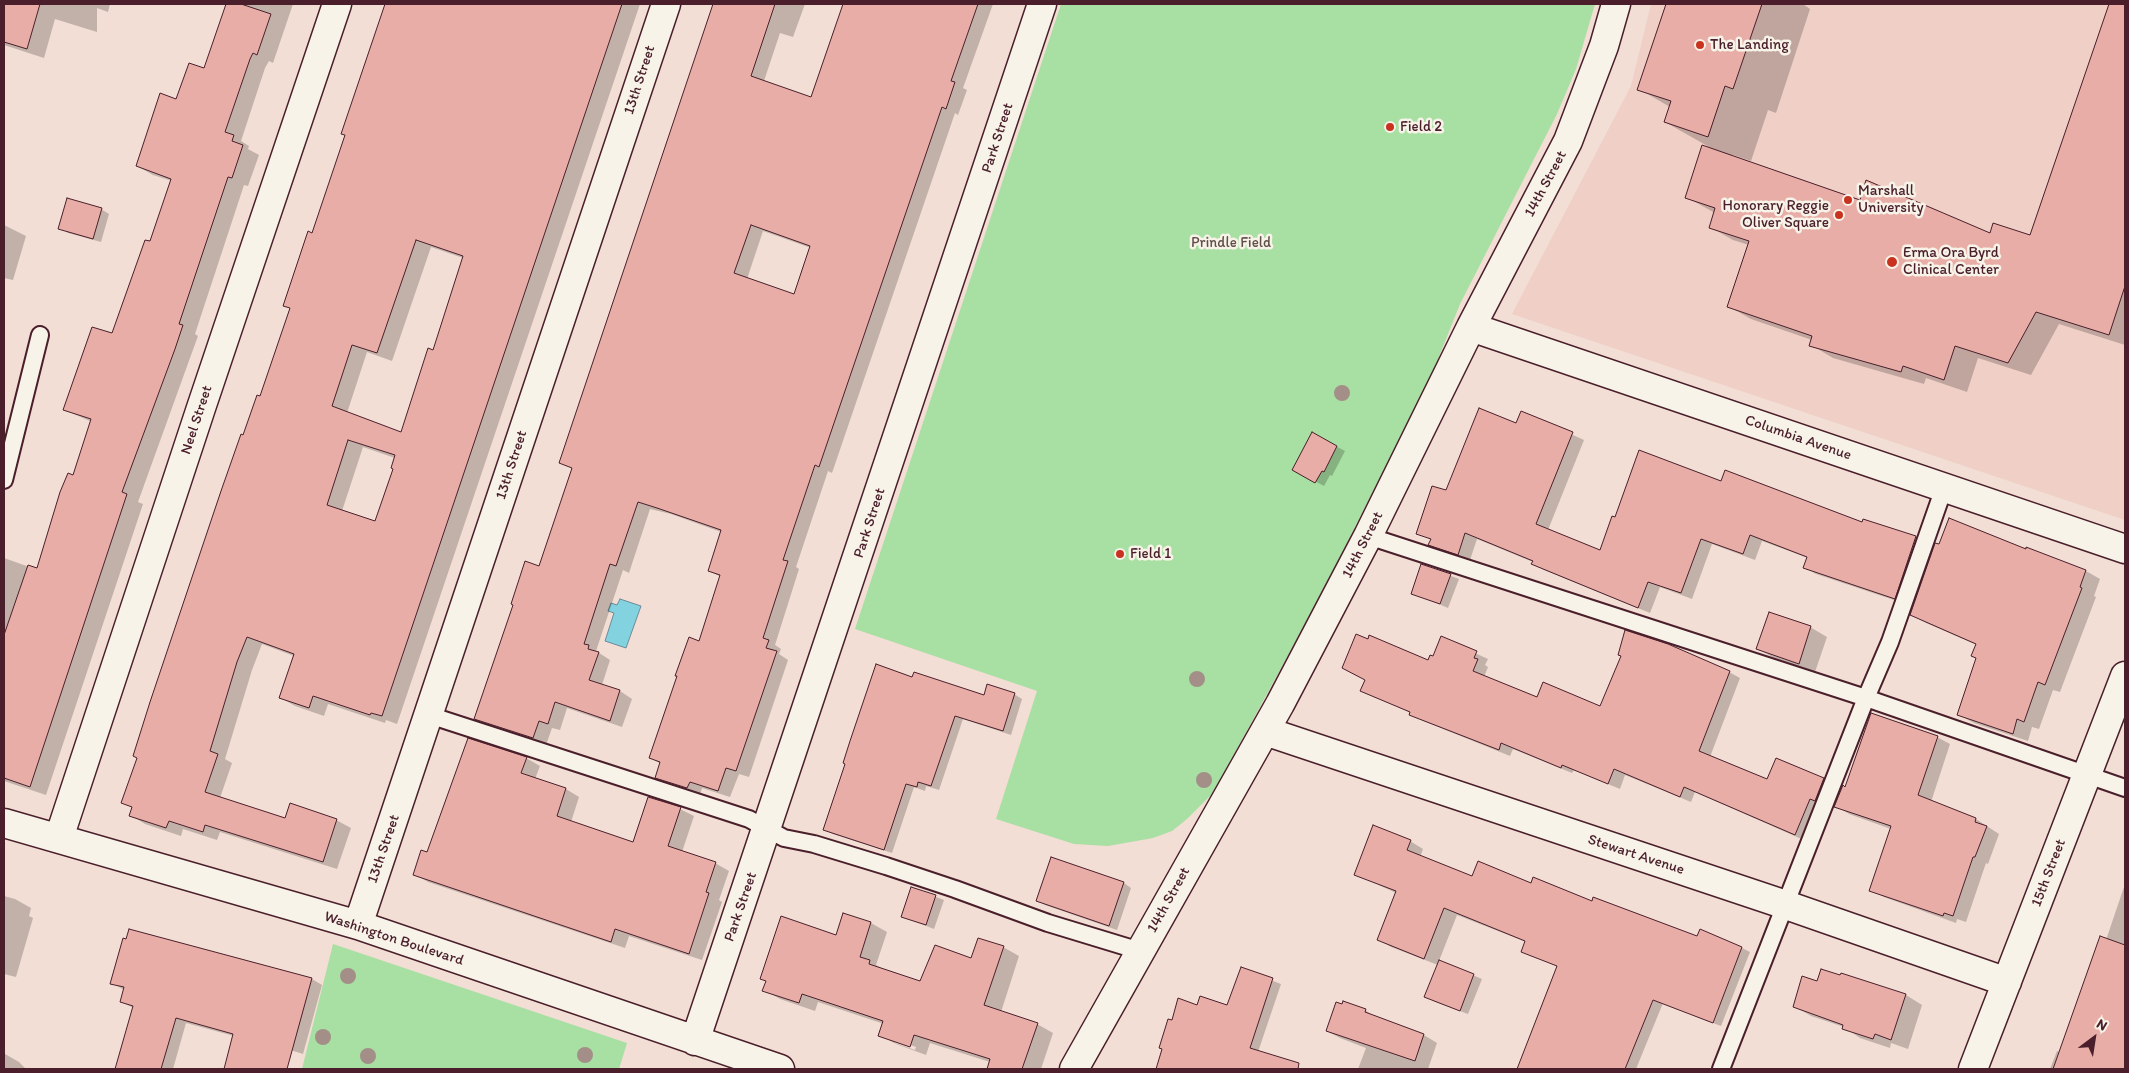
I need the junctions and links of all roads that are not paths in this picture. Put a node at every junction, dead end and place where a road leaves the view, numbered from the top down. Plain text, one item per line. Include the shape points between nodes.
1 (337, 4) edge
2 (666, 4) edge
3 (1042, 4) edge
4 (1616, 4) edge
5 (1471, 327) junction
6 (40, 335) dead end
7 (4, 480) edge
8 (1944, 488) junction
9 (1368, 536) junction
10 (2125, 549) edge
11 (2125, 676) edge
12 (1866, 698) junction
13 (429, 715) junction
14 (1265, 731) junction
15 (2086, 776) junction
16 (2125, 788) edge
17 (4, 823) edge
18 (768, 830) junction
19 (59, 838) junction
20 (1786, 905) junction
21 (358, 925) junction
22 (1140, 951) junction
23 (2007, 982) junction
24 (695, 1041) junction
25 (780, 1069) edge
26 (1074, 1069) edge
27 (1721, 1069) edge
28 (1973, 1069) edge

1 - 19 street, Neel Street
2 - 13 street, 13th Street
3 - 18 street, Park Street
4 - 5 street, 14th Street via 1604,46 1568,141
5 - 8 street, Columbia Avenue
5 - 9 street, 14th Street
6 - 7 lane
8 - 10 street, Columbia Avenue
8 - 12 lane via 1890,642
9 - 12 lane
9 - 14 street, 14th Street
11 - 15 street, 15th Street
12 - 15 lane
12 - 20 lane
13 - 18 lane via 749,820
13 - 21 street, 13th Street
14 - 20 street, Stewart Avenue
14 - 22 street, 14th Street
15 - 16 lane
15 - 23 street, 15th Street
17 - 19 street, Washington Boulevard
18 - 22 lane via 784,838 886,866 1040,921
18 - 24 street, Park Street
19 - 21 street, Washington Boulevard
20 - 23 street, Stewart Avenue
20 - 27 lane
21 - 24 street, Washington Boulevard
22 - 26 street, 14th Street
23 - 28 street, 15th Street
24 - 25 street, Washington Boulevard

